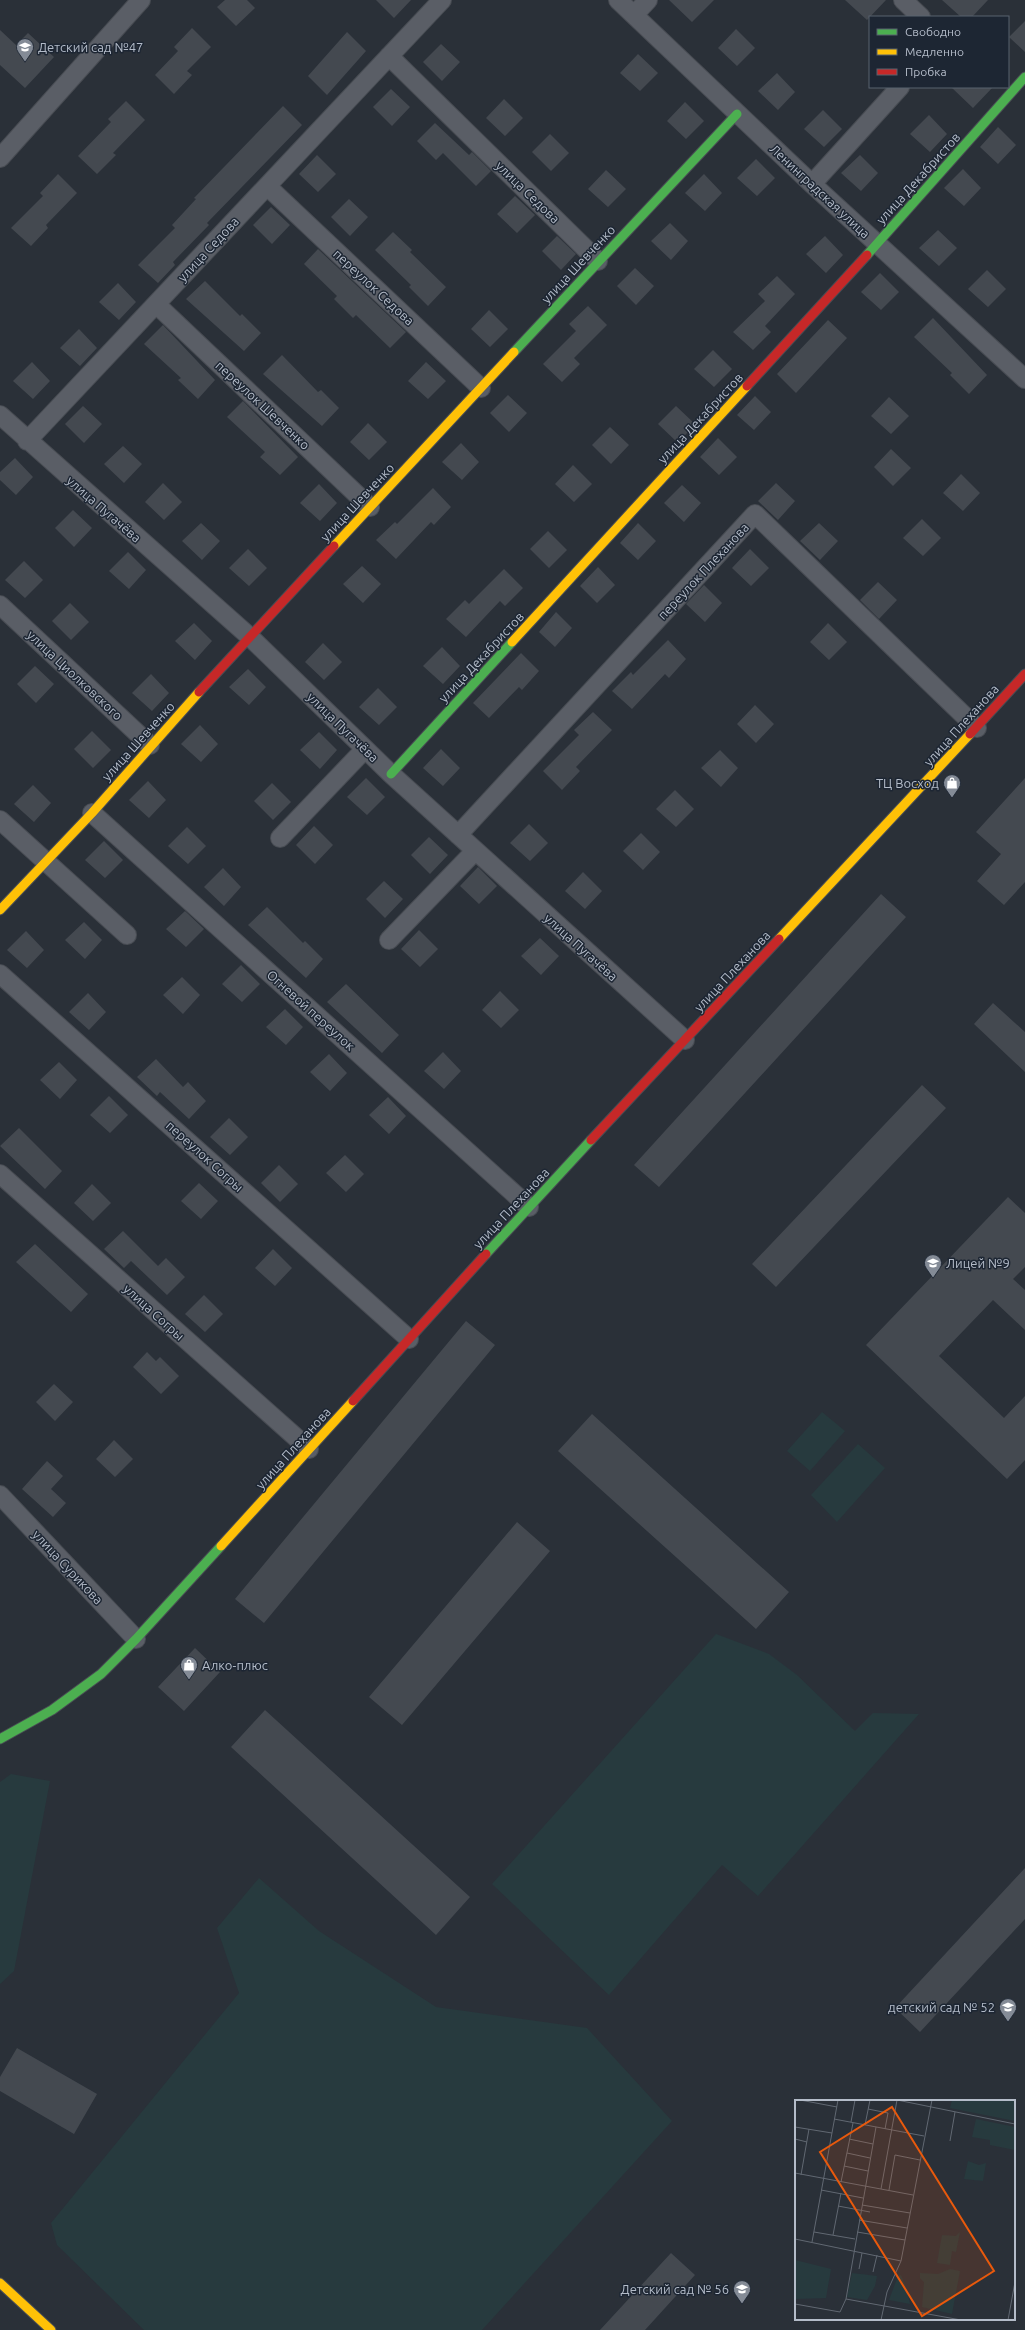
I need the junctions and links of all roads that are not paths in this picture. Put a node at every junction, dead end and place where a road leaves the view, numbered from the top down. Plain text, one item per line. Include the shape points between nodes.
1 (141, 0) edge
2 (442, 0) edge
3 (618, 0) edge
4 (648, 0) edge
5 (903, 0) edge
6 (634, 15) junction
7 (920, 16) edge
8 (389, 56) junction
9 (1025, 77) edge
10 (899, 88) edge
11 (737, 114) junction
12 (0, 158) edge
13 (812, 184) junction
14 (267, 186) junction
15 (877, 244) junction
16 (598, 261) junction
17 (156, 304) junction
18 (1025, 379) edge
19 (481, 388) junction
20 (0, 415) edge
21 (27, 441) junction
22 (370, 507) junction
23 (0, 605) edge
24 (250, 638) junction
25 (1025, 674) edge
26 (977, 728) junction
27 (150, 745) junction
28 (365, 749) junction
29 (391, 774) junction
30 (92, 813) junction
31 (0, 820) edge
32 (458, 835) junction
33 (280, 838) dead end
34 (474, 851) junction
35 (45, 862) junction
36 (0, 910) edge
37 (127, 935) dead end
38 (389, 940) dead end
39 (0, 974) edge
40 (685, 1040) junction
41 (0, 1174) edge
42 (529, 1207) junction
43 (409, 1339) junction
44 (309, 1449) junction
45 (0, 1494) edge
46 (136, 1639) junction
47 (0, 1739) edge
48 (0, 2283) edge
49 (51, 2330) edge

1 - 12 street
2 - 8 street, улица Седова
3 - 6 street, Ленинградская улица
4 - 6 street
5 - 7 street
6 - 11 street, Ленинградская улица
8 - 14 street, улица Седова
8 - 16 street, улица Седова
9 - 15 street, улица Декабристов
10 - 13 street
11 - 13 street, Ленинградская улица
11 - 16 street, улица Шевченко
13 - 15 street, Ленинградская улица
14 - 17 street, улица Седова
14 - 19 street, переулок Седова
15 - 18 street, Ленинградская улица
15 - 29 street, улица Декабристов
16 - 19 street, улица Шевченко
17 - 21 street, улица Седова
17 - 22 street, переулок Шевченко
19 - 22 street, улица Шевченко
20 - 21 street, улица Пугачёва
21 - 24 street, улица Пугачёва
22 - 24 street, улица Шевченко
23 - 27 street, улица Циолковского
24 - 27 street, улица Шевченко
24 - 28 street, улица Пугачёва
25 - 26 street, улица Плеханова
26 - 32 street, переулок Плеханова via 755,514
26 - 40 street, улица Плеханова
27 - 30 street, улица Шевченко
28 - 29 street, улица Пугачёва
28 - 33 street
29 - 32 street, улица Пугачёва
30 - 35 street, улица Шевченко
30 - 42 street, Огневой переулок
31 - 35 street
32 - 34 street, улица Пугачёва
34 - 38 street
34 - 40 street, улица Пугачёва
35 - 36 street, улица Шевченко
35 - 37 street
39 - 43 street, переулок Согры
40 - 42 street, улица Плеханова
41 - 44 street, улица Согры
42 - 43 street, улица Плеханова
43 - 44 street, улица Плеханова
44 - 46 street, улица Плеханова
45 - 46 street, улица Сурикова
46 - 47 street, улица Плеханова via 101,1674 52,1710
48 - 49 street

